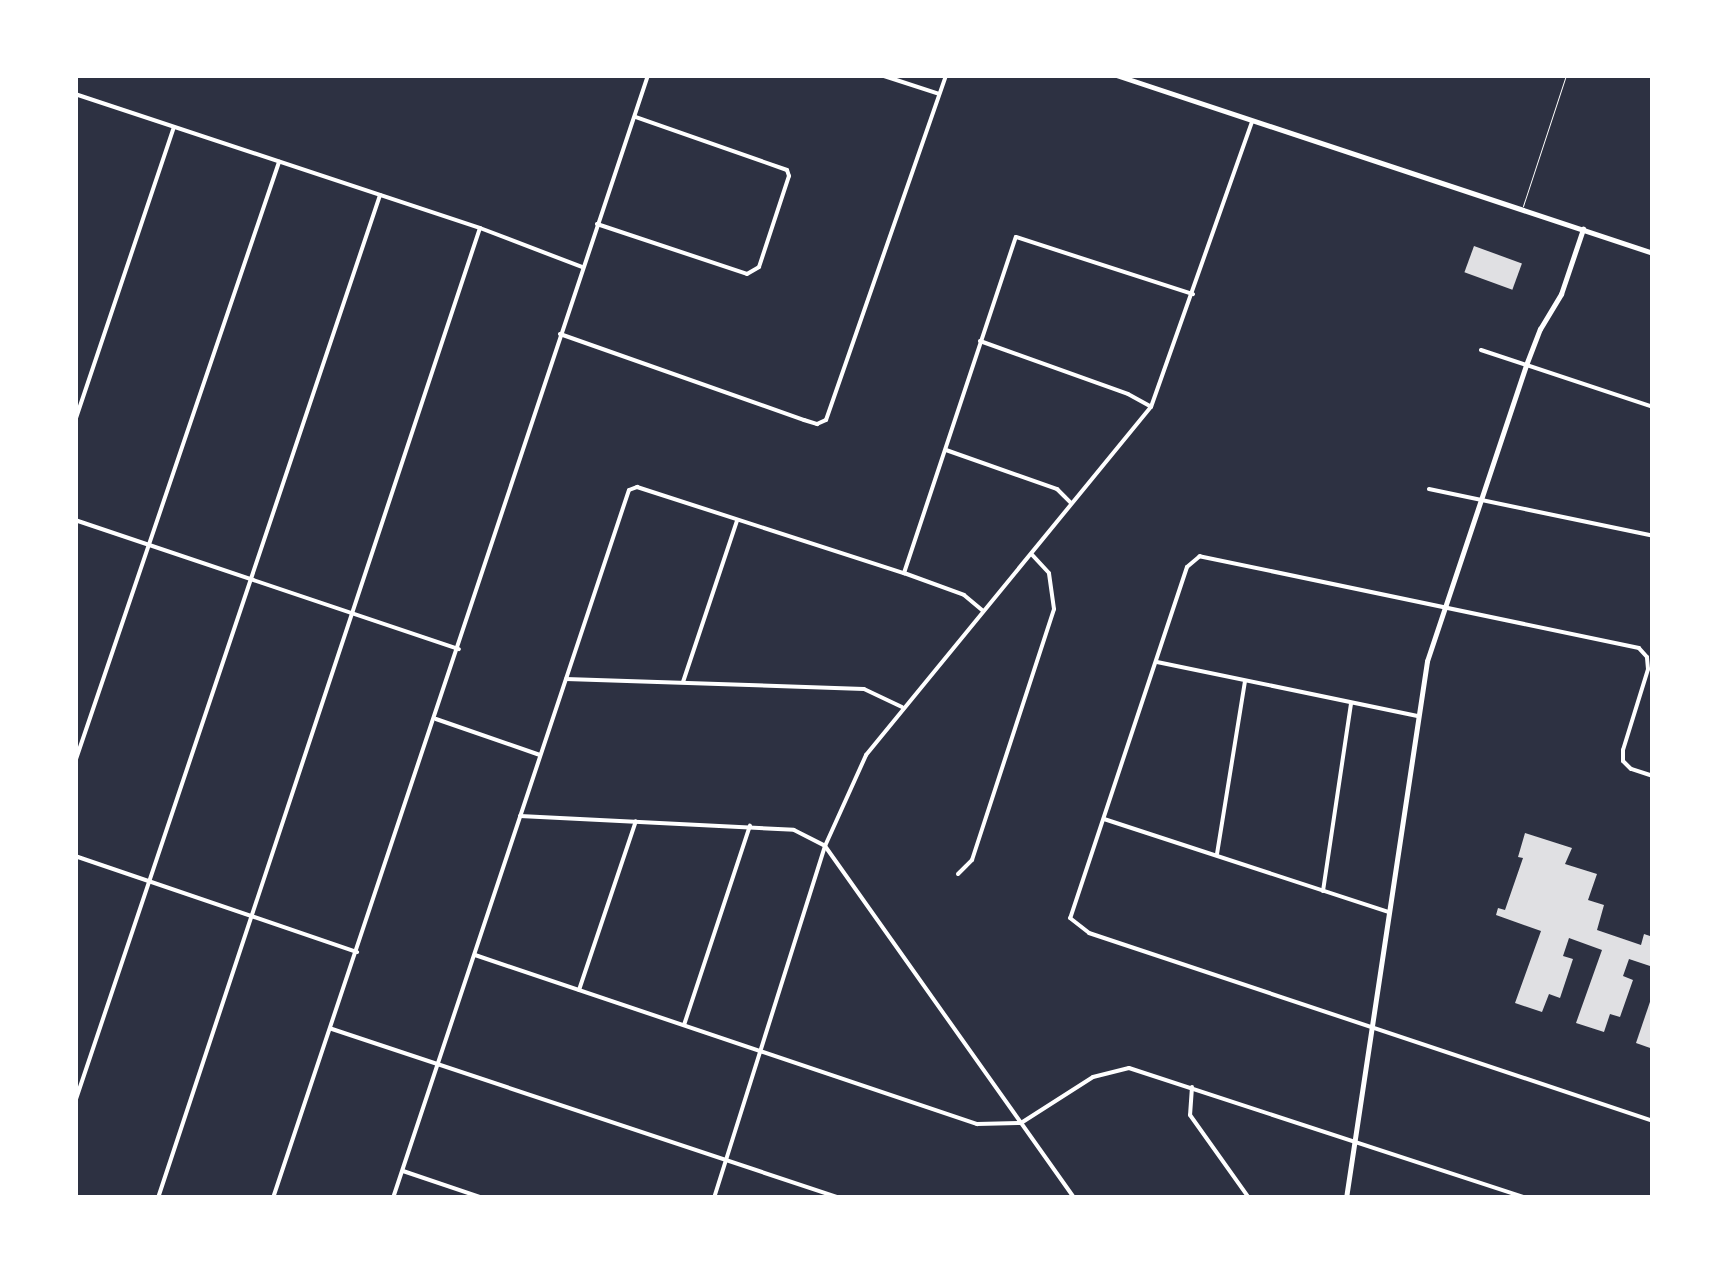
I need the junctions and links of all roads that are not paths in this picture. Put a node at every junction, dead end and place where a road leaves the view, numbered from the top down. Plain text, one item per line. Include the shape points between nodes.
1 (648, 75) edge
2 (881, 75) edge
3 (946, 75) edge
4 (1116, 75) edge
5 (1566, 75) edge
6 (75, 94) edge
7 (940, 94) junction
8 (634, 116) junction
9 (1252, 120) junction
10 (174, 127) junction
11 (279, 162) junction
12 (380, 195) junction
13 (1522, 209) junction
14 (597, 224) junction
15 (480, 228) junction
16 (1582, 229) junction
17 (1653, 253) edge
18 (583, 267) junction
19 (1193, 294) junction
20 (560, 334) junction
21 (980, 341) junction
22 (1481, 350) dead end
23 (1526, 365) junction
24 (1653, 406) edge
25 (1151, 407) junction
26 (75, 421) edge
27 (946, 450) junction
28 (1429, 489) dead end
29 (1480, 500) junction
30 (1071, 503) junction
31 (738, 519) junction
32 (75, 520) edge
33 (1653, 536) edge
34 (148, 544) junction
35 (1030, 554) junction
36 (904, 573) junction
37 (252, 579) junction
38 (1444, 606) junction
39 (982, 611) junction
40 (350, 612) junction
41 (459, 649) junction
42 (1155, 662) junction
43 (566, 678) junction
44 (1245, 681) junction
45 (683, 682) junction
46 (1351, 703) junction
47 (902, 707) junction
48 (1417, 716) junction
49 (436, 719) junction
50 (540, 755) junction
51 (75, 762) edge
52 (1653, 776) edge
53 (520, 816) junction
54 (1104, 818) junction
55 (636, 821) junction
56 (750, 826) junction
57 (825, 846) junction
58 (1217, 855) junction
59 (75, 856) edge
60 (958, 874) dead end
61 (150, 882) junction
62 (1323, 891) junction
63 (1388, 912) junction
64 (254, 917) junction
65 (357, 952) junction
66 (475, 955) junction
67 (580, 990) junction
68 (684, 1026) junction
69 (1372, 1027) junction
70 (331, 1028) junction
71 (762, 1052) junction
72 (438, 1064) junction
73 (1192, 1087) junction
74 (75, 1102) edge
75 (1653, 1120) edge
76 (1020, 1123) junction
77 (1355, 1141) junction
78 (727, 1160) junction
79 (402, 1170) junction
80 (158, 1198) edge
81 (273, 1198) edge
82 (392, 1198) edge
83 (484, 1198) edge
84 (714, 1198) edge
85 (840, 1198) edge
86 (1074, 1198) edge
87 (1249, 1198) edge
88 (1346, 1198) edge
89 (1526, 1198) edge

1 - 8 street
2 - 7 street
3 - 7 street
4 - 9 street
5 - 13 lane
6 - 10 street
7 - 20 street via 826,420 804,420
8 - 14 street
8 - 14 street via 787,170 759,267 747,274
9 - 13 street
9 - 19 street
10 - 11 street
10 - 26 street
11 - 12 street
11 - 34 street
12 - 15 street
12 - 37 street
13 - 16 street
14 - 18 street
15 - 18 street
15 - 40 street
16 - 17 street
16 - 23 street via 1561,294
18 - 20 street
19 - 21 street via 1016,237
19 - 25 street
20 - 41 street
21 - 25 street
21 - 27 street
22 - 23 street
23 - 24 street
23 - 29 street
25 - 30 street
27 - 30 street via 1057,489
27 - 36 street
28 - 29 street
29 - 33 street
29 - 38 street
30 - 35 street
31 - 36 street
31 - 43 street via 629,490
31 - 45 street
32 - 34 street
34 - 37 street
34 - 51 street
35 - 39 street
35 - 60 street via 1049,573 1054,609 972,860
36 - 39 street via 964,594
37 - 40 street
37 - 61 street
38 - 42 street via 1200,556 1187,566
38 - 48 street
38 - 52 street via 1639,648 1648,670 1623,761
39 - 47 street
40 - 41 street
40 - 64 street
41 - 49 street
42 - 44 street
42 - 54 street
43 - 45 street
43 - 50 street
44 - 46 street
44 - 58 street
45 - 47 street via 864,689
46 - 48 street
46 - 62 street
47 - 57 street via 866,755
48 - 63 street
49 - 50 street
49 - 65 street
50 - 53 street
53 - 55 street
53 - 66 street
54 - 58 street
54 - 69 street via 1070,918 1089,934
55 - 56 street
55 - 67 street
56 - 57 street via 794,830
56 - 68 street
57 - 71 street
57 - 76 street
58 - 62 street
59 - 61 street
61 - 64 street
61 - 74 street
62 - 63 street
63 - 69 street
64 - 65 street
64 - 80 street
65 - 70 street
66 - 67 street
66 - 72 street
67 - 68 street
68 - 71 street
69 - 75 street
69 - 77 street
70 - 72 street
70 - 81 street
71 - 76 street via 976,1124
71 - 78 street
72 - 78 street
72 - 79 street
73 - 76 street via 1117,1068
73 - 77 street
73 - 87 street via 1190,1115
76 - 86 street
77 - 88 street
77 - 89 street
78 - 84 street
78 - 85 street
79 - 82 street
79 - 83 street

